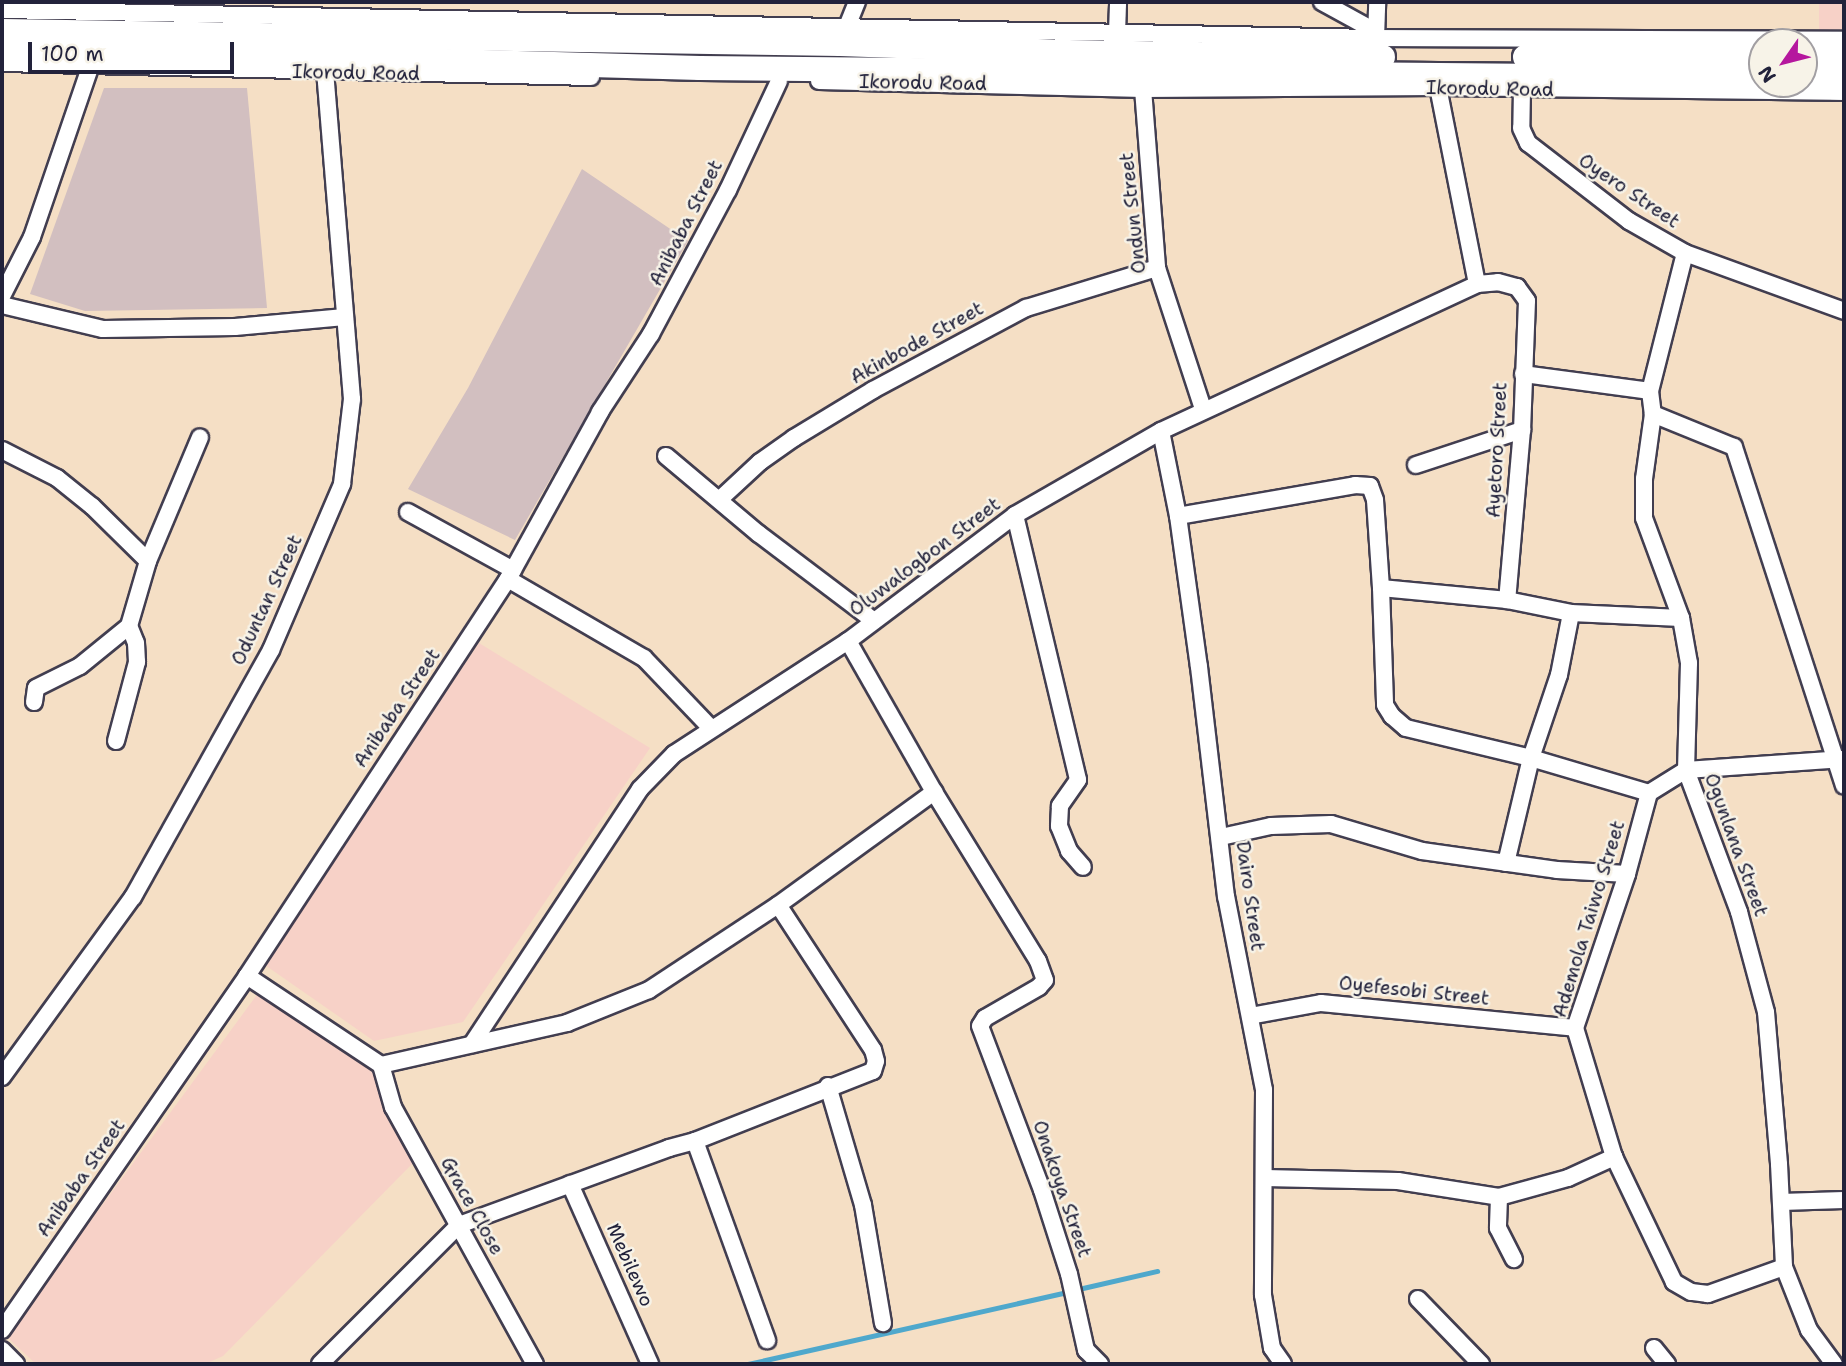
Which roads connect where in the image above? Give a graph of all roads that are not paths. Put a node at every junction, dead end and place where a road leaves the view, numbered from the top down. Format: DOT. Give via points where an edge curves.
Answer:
graph roads {
  1 [pos="409,2"];
  2 [pos="857,2"];
  3 [pos="1118,2"];
  4 [pos="1322,2"];
  5 [pos="1377,2"];
  6 [pos="2,10"];
  7 [pos="410,19"];
  8 [pos="846,29"];
  9 [pos="2,31"];
  10 [pos="1117,33"];
  11 [pos="1375,34"];
  12 [pos="1844,40"];
  13 [pos="2,49"];
  14 [pos="1748,58"];
  15 [pos="1818,58"];
  16 [pos="1844,58"];
  17 [pos="176,62"];
  18 [pos="2,64"];
  19 [pos="91,65"];
  20 [pos="313,68"];
  21 [pos="1748,78"];
  22 [pos="1818,78"];
  23 [pos="1844,79"];
  24 [pos="779,80"];
  25 [pos="1438,87"];
  26 [pos="1143,89"];
  27 [pos="1522,89"];
  28 [pos="1844,92"];
  29 [pos="1685,253"];
  30 [pos="1157,268"];
  31 [pos="1477,284"];
  32 [pos="2,296"];
  33 [pos="1527,301"];
  34 [pos="2,305"];
  35 [pos="1844,311"];
  36 [pos="345,317"];
  37 [pos="1523,374"];
  38 [pos="1650,391"];
  39 [pos="1203,409"];
  40 [pos="1653,414"];
  41 [pos="1522,430"];
  42 [pos="1160,431"];
  43 [pos="200,437"];
  44 [pos="2,450"];
  45 [pos="666,456"];
  46 [pos="1416,465"];
  47 [pos="719,500"];
  48 [pos="408,512"];
  49 [pos="1015,515"];
  50 [pos="1178,516"];
  51 [pos="148,561"];
  52 [pos="510,574"];
  53 [pos="1381,588"];
  54 [pos="1507,600"];
  55 [pos="1571,613"];
  56 [pos="1681,618"];
  57 [pos="874,621"];
  58 [pos="128,626"];
  59 [pos="848,641"];
  60 [pos="34,702"];
  61 [pos="711,728"];
  62 [pos="116,741"];
  63 [pos="1531,758"];
  64 [pos="1840,759"];
  65 [pos="1686,770"];
  66 [pos="1844,786"];
  67 [pos="934,792"];
  68 [pos="1649,793"];
  69 [pos="1221,837"];
  70 [pos="1506,863"];
  71 [pos="1083,867"];
  72 [pos="1627,874"];
  73 [pos="778,905"];
  74 [pos="247,976"];
  75 [pos="1250,1016"];
  76 [pos="1575,1028"];
  77 [pos="472,1044"];
  78 [pos="381,1065"];
  79 [pos="2,1077"];
  80 [pos="828,1086"];
  81 [pos="695,1141"];
  82 [pos="1614,1157"];
  83 [pos="1265,1178"];
  84 [pos="570,1184"];
  85 [pos="1499,1197"];
  86 [pos="1844,1200"];
  87 [pos="1781,1202"];
  88 [pos="459,1225"];
  89 [pos="1514,1259"];
  90 [pos="1784,1267"];
  91 [pos="1418,1299"];
  92 [pos="883,1323"];
  93 [pos="2,1330"];
  94 [pos="767,1340"];
  95 [pos="1654,1348"];
  96 [pos="2,1350"];
  97 [pos="1083,1357"];
  98 [pos="529,1362"];
  99 [pos="16,1364"];
  100 [pos="320,1364"];
  101 [pos="650,1364"];
  102 [pos="1100,1364"];
  103 [pos="1283,1364"];
  104 [pos="1482,1364"];
  105 [pos="1667,1364"];
  106 [pos="1833,1364"];
  1 -- 7 [label="street"];
  2 -- 8 [label="street"];
  3 -- 10 [label="street"];
  4 -- 11 [label="street"];
  5 -- 11 [label="street"];
  6 -- 7 [label="street"];
  7 -- 8 [label="street"];
  8 -- 10 [label="street"];
  9 -- 14 [label="highway, Ikorodu Road" via="840,44 1081,53"];
  10 -- 11 [label="street"];
  11 -- 12 [label="street"];
  13 -- 17 [label="highway, Ikorodu Road"];
  15 -- 16 [label="highway"];
  17 -- 19 [label="street, Ikorodu Road"];
  17 -- 20 [label="highway, Ikorodu Road"];
  18 -- 19 [label="street, Ikorodu Road"];
  19 -- 32 [label="street" via="32,237"];
  20 -- 21 [label="highway, Ikorodu Road"];
  20 -- 24 [label="street, Ikorodu Road"];
  20 -- 36 [label="street, Oduntan Street"];
  22 -- 23 [label="highway"];
  24 -- 26 [label="street, Ikorodu Road"];
  24 -- 52 [label="street, Anibaba Street" via="728,190 651,334 600,412"];
  25 -- 26 [label="street, Ikorodu Road"];
  25 -- 27 [label="street, Ikorodu Road"];
  25 -- 31 [label="street"];
  26 -- 30 [label="street, Ondun Street"];
  27 -- 28 [label="street, Ikorodu Road"];
  27 -- 29 [label="street, Oyero Street" via="1521,128 1528,143 1629,221"];
  29 -- 35 [label="street, Oyero Street"];
  29 -- 38 [label="street, Ogunlana Street"];
  30 -- 39 [label="street, Ondun Street"];
  30 -- 47 [label="street, Akinbode Street" via="1026,308 794,438"];
  31 -- 33 [label="street, Oluwalogbon Street" via="1498,282 1517,287"];
  31 -- 39 [label="street, Oluwalogbon Street"];
  33 -- 37 [label="street, Ayetoro Street"];
  34 -- 36 [label="street" via="103,328 235,327"];
  36 -- 79 [label="street, Oduntan Street" via="352,399 342,484 271,650 133,897"];
  37 -- 38 [label="street"];
  37 -- 41 [label="street, Ayetoro Street"];
  38 -- 40 [label="street, Ogunlana Street"];
  39 -- 42 [label="street, Oluwalogbon Street"];
  40 -- 56 [label="street, Ogunlana Street" via="1644,518"];
  40 -- 64 [label="street" via="1734,447"];
  41 -- 46 [label="street"];
  41 -- 54 [label="street, Ayetoro Street"];
  42 -- 49 [label="street, Oluwalogbon Street"];
  42 -- 50 [label="street, Dairo Street"];
  43 -- 51 [label="street"];
  44 -- 51 [label="street" via="57,478"];
  45 -- 47 [label="street"];
  47 -- 57 [label="street"];
  48 -- 52 [label="street"];
  49 -- 57 [label="street, Oluwalogbon Street"];
  49 -- 71 [label="street" via="1079,780 1060,806 1059,826 1069,851"];
  50 -- 53 [label="street" via="1370,486"];
  50 -- 69 [label="street, Dairo Street"];
  51 -- 58 [label="street"];
  52 -- 61 [label="street" via="644,658"];
  52 -- 74 [label="street, Anibaba Street"];
  53 -- 54 [label="street"];
  53 -- 63 [label="street" via="1385,705 1392,716 1406,728"];
  54 -- 55 [label="street"];
  55 -- 56 [label="street"];
  55 -- 63 [label="street" via="1559,676"];
  56 -- 65 [label="street, Ogunlana Street" via="1689,663"];
  57 -- 59 [label="street, Oluwalogbon Street"];
  58 -- 60 [label="street" via="80,667 36,688"];
  58 -- 62 [label="street" via="136,643 137,662"];
  59 -- 61 [label="street, Oluwalogbon Street"];
  59 -- 67 [label="street"];
  61 -- 77 [label="street, Oluwalogbon Street" via="674,754 640,789"];
  63 -- 68 [label="street"];
  63 -- 70 [label="street"];
  64 -- 65 [label="street"];
  64 -- 66 [label="street"];
  65 -- 68 [label="street"];
  65 -- 87 [label="street, Ogunlana Street" via="1739,912 1766,1012"];
  67 -- 73 [label="street"];
  67 -- 97 [label="street, Onakoya Street" via="1038,961 1045,980 985,1018 980,1026 1069,1274"];
  68 -- 72 [label="street, Ademola Taiwo Street"];
  69 -- 70 [label="street" via="1271,826 1331,824 1422,851"];
  69 -- 75 [label="street, Dairo Street" via="1226,896"];
  70 -- 72 [label="street"];
  72 -- 76 [label="street, Ademola Taiwo Street"];
  73 -- 77 [label="street" via="649,990 567,1024"];
  73 -- 80 [label="street" via="873,1050 873,1071"];
  74 -- 78 [label="street"];
  74 -- 93 [label="street, Anibaba Street"];
  75 -- 76 [label="street, Oyefesobi Street" via="1321,1003"];
  75 -- 83 [label="street, Dairo Street" via="1264,1090"];
  76 -- 82 [label="street, Ademola Taiwo Street"];
  77 -- 78 [label="street"];
  78 -- 88 [label="street, Grace Close" via="393,1107"];
  80 -- 81 [label="street"];
  80 -- 92 [label="street" via="863,1205"];
  81 -- 84 [label="street"];
  81 -- 94 [label="street"];
  82 -- 85 [label="street" via="1568,1178"];
  82 -- 90 [label="street, Ademola Taiwo Street" via="1674,1282 1691,1292 1708,1294"];
  83 -- 85 [label="street" via="1398,1181"];
  83 -- 103 [label="street, Dairo Street" via="1266,1327"];
  84 -- 88 [label="street"];
  84 -- 101 [label="street, Mebilewo"];
  85 -- 89 [label="street" via="1498,1228"];
  86 -- 87 [label="street"];
  87 -- 90 [label="street, Ogunlana Street"];
  88 -- 98 [label="street, Grace Close"];
  88 -- 100 [label="street"];
  90 -- 106 [label="street, Ogunlana Street" via="1805,1321"];
  91 -- 104 [label="street"];
  95 -- 105 [label="street"];
  96 -- 99 [label="street"];
  97 -- 102 [label="street, Onakoya Street"];
}
